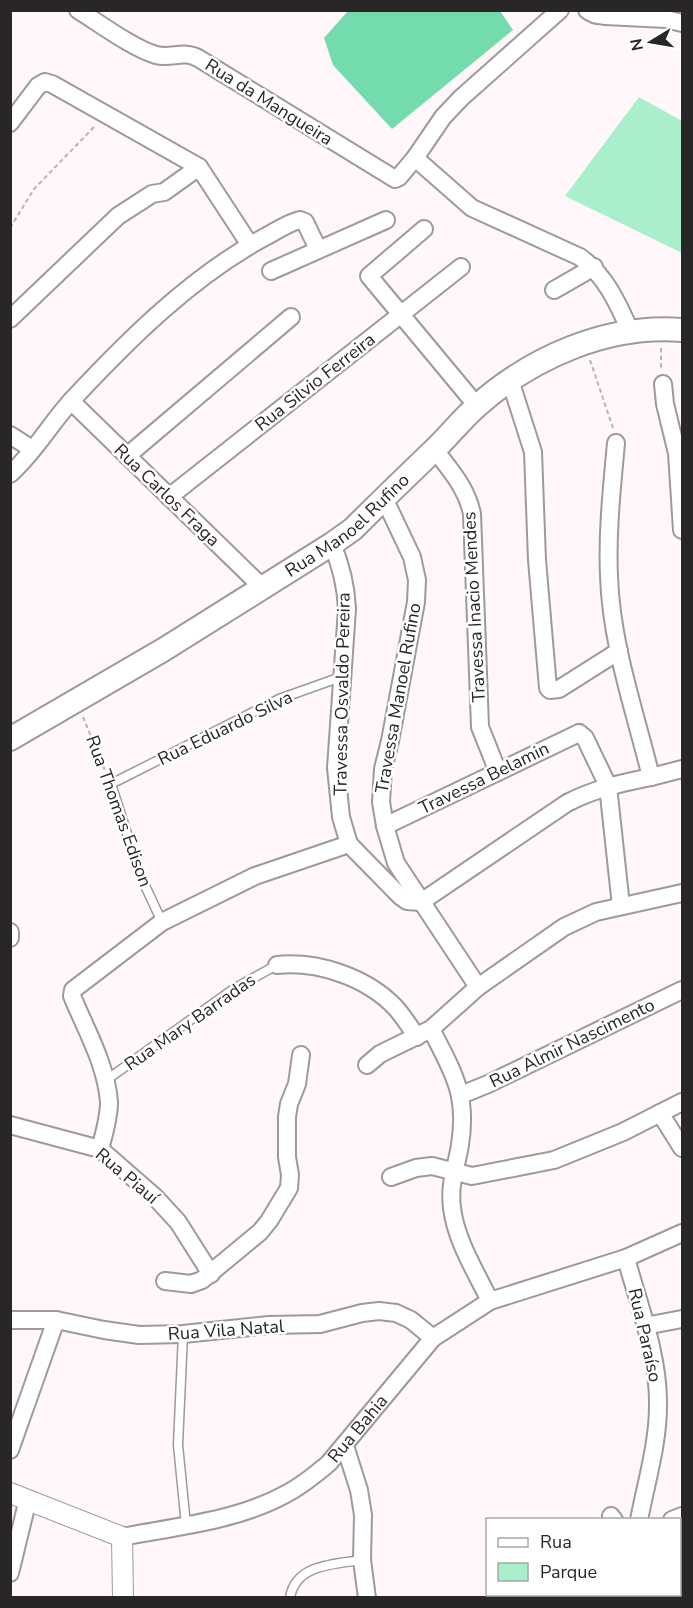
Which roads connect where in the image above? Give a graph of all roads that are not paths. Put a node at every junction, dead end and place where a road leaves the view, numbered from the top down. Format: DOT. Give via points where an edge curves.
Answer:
graph roads {
  1 [pos="78,10"];
  2 [pos="560,10"];
  3 [pos="587,10"];
  4 [pos="612,13"];
  5 [pos="682,23"];
  6 [pos="10,123"];
  7 [pos="416,158"];
  8 [pos="199,167"];
  9 [pos="386,220"];
  10 [pos="423,229"];
  11 [pos="250,245"];
  12 [pos="318,249"];
  13 [pos="461,267"];
  14 [pos="594,267"];
  15 [pos="271,271"];
  16 [pos="554,290"];
  17 [pos="400,315"];
  18 [pos="291,317"];
  19 [pos="10,320"];
  20 [pos="682,330"];
  21 [pos="630,331"];
  22 [pos="510,380"];
  23 [pos="663,384"];
  24 [pos="71,402"];
  25 [pos="477,406"];
  26 [pos="10,435"];
  27 [pos="616,443"];
  28 [pos="32,449"];
  29 [pos="435,450"];
  30 [pos="127,456"];
  31 [pos="10,474"];
  32 [pos="169,497"];
  33 [pos="384,498"];
  34 [pos="682,530"];
  35 [pos="332,544"];
  36 [pos="263,588"];
  37 [pos="619,651"];
  38 [pos="341,677"];
  39 [pos="10,740"];
  40 [pos="682,769"];
  41 [pos="498,772"];
  42 [pos="651,777"];
  43 [pos="111,784"];
  44 [pos="608,786"];
  45 [pos="385,826"];
  46 [pos="349,844"];
  47 [pos="682,892"];
  48 [pos="420,902"];
  49 [pos="621,906"];
  50 [pos="162,922"];
  51 [pos="276,965"];
  52 [pos="478,987"];
  53 [pos="682,990"];
  54 [pos="424,1033"];
  55 [pos="301,1055"];
  56 [pos="367,1065"];
  57 [pos="105,1081"];
  58 [pos="461,1095"];
  59 [pos="682,1102"];
  60 [pos="660,1113"];
  61 [pos="10,1125"];
  62 [pos="682,1148"];
  63 [pos="100,1149"];
  64 [pos="453,1170"];
  65 [pos="391,1177"];
  66 [pos="682,1233"];
  67 [pos="626,1258"];
  68 [pos="211,1274"];
  69 [pos="165,1281"];
  70 [pos="490,1301"];
  71 [pos="682,1319"];
  72 [pos="10,1320"];
  73 [pos="56,1320"];
  74 [pos="645,1326"];
  75 [pos="183,1334"];
  76 [pos="433,1338"];
  77 [pos="345,1446"];
  78 [pos="10,1450"];
  79 [pos="20,1496"];
  80 [pos="639,1518"];
  81 [pos="186,1525"];
  82 [pos="122,1537"];
  83 [pos="362,1560"];
  84 [pos="10,1573"];
  85 [pos="123,1598"];
  86 [pos="290,1598"];
  87 [pos="367,1598"];
  1 -- 7 [label="street, Rua da Mangueira" via="145,51 162,57 182,53 198,57 392,178 399,177"];
  2 -- 7 [label="street" via="461,98"];
  3 -- 4 [label="street" via="597,16"];
  4 -- 5 [label="street"];
  6 -- 8 [label="street" via="45,82"];
  7 -- 14 [label="street" via="472,208"];
  8 -- 11 [label="street"];
  8 -- 19 [label="street" via="164,192 152,194 118,216"];
  9 -- 12 [label="street"];
  10 -- 17 [label="street" via="369,276"];
  11 -- 12 [label="street" via="302,220"];
  11 -- 24 [label="street" via="180,296"];
  12 -- 15 [label="street"];
  13 -- 17 [label="street, Rua Silvio Ferreira"];
  14 -- 16 [label="street"];
  14 -- 21 [label="street"];
  17 -- 25 [label="street"];
  17 -- 32 [label="street, Rua Silvio Ferreira"];
  18 -- 30 [label="street"];
  20 -- 21 [label="main road, Rua Manoel Rufino"];
  21 -- 22 [label="main road, Rua Manoel Rufino" via="584,343"];
  22 -- 25 [label="main road, Rua Manoel Rufino"];
  22 -- 37 [label="street" via="533,452 548,688 559,689"];
  23 -- 34 [label="street" via="677,453"];
  24 -- 28 [label="street"];
  24 -- 30 [label="street, Rua Carlos Fraga"];
  25 -- 29 [label="main road, Rua Manoel Rufino"];
  26 -- 28 [label="street"];
  27 -- 37 [label="street" via="609,576"];
  28 -- 31 [label="street"];
  29 -- 33 [label="main road, Rua Manoel Rufino"];
  29 -- 41 [label="street, Travessa Inacio Mendes" via="457,478 472,514 480,727"];
  30 -- 32 [label="street, Rua Carlos Fraga"];
  32 -- 36 [label="street, Rua Carlos Fraga"];
  33 -- 35 [label="main road, Rua Manoel Rufino"];
  33 -- 45 [label="street, Travessa Manoel Rufino" via="412,557 417,580 383,769 381,802"];
  35 -- 36 [label="main road, Rua Manoel Rufino"];
  35 -- 38 [label="street, Travessa Osvaldo Pereira" via="346,590"];
  36 -- 39 [label="main road, Rua Manoel Rufino"];
  37 -- 42 [label="street"];
  38 -- 43 [label="lane, Rua Eduardo Silva" via="279,699"];
  38 -- 46 [label="street, Travessa Osvaldo Pereira" via="336,768 341,817"];
  40 -- 42 [label="street"];
  41 -- 44 [label="street, Travessa Belamin" via="575,733 582,734"];
  41 -- 45 [label="street, Travessa Belamin"];
  42 -- 44 [label="street"];
  43 -- 50 [label="lane, Rua Thomas Edison" via="141,877"];
  44 -- 48 [label="street" via="567,803"];
  44 -- 49 [label="street"];
  45 -- 48 [label="street, Travessa Manoel Rufino" via="396,863"];
  46 -- 48 [label="street" via="400,896"];
  46 -- 50 [label="street" via="255,876"];
  47 -- 49 [label="street"];
  48 -- 52 [label="street, Travessa Manoel Rufino"];
  49 -- 52 [label="street" via="596,912 564,927"];
  50 -- 57 [label="street" via="73,990"];
  51 -- 54 [label="street" via="294,963 352,977"];
  51 -- 57 [label="lane, Rua Mary Barradas" via="235,988"];
  52 -- 54 [label="street"];
  53 -- 58 [label="street, Rua Almir Nascimento"];
  54 -- 56 [label="street"];
  54 -- 58 [label="street" via="447,1059"];
  55 -- 68 [label="street" via="287,1117 289,1188 265,1226"];
  57 -- 63 [label="street" via="108,1120"];
  58 -- 64 [label="street" via="460,1148"];
  59 -- 60 [label="street"];
  60 -- 62 [label="street"];
  60 -- 64 [label="street" via="554,1160 472,1176"];
  61 -- 63 [label="street, Rua Piauí"];
  63 -- 68 [label="street, Rua Piauí" via="178,1222"];
  64 -- 65 [label="street" via="432,1166"];
  64 -- 70 [label="street" via="455,1224"];
  66 -- 67 [label="street, Rua Bahia"];
  67 -- 70 [label="street, Rua Bahia"];
  67 -- 74 [label="street, Rua Paraíso"];
  68 -- 69 [label="street" via="191,1284"];
  70 -- 76 [label="street, Rua Bahia"];
  71 -- 74 [label="street"];
  72 -- 73 [label="street, Rua Vila Natal"];
  73 -- 75 [label="street, Rua Vila Natal" via="139,1335"];
  73 -- 78 [label="street"];
  74 -- 80 [label="street, Rua Paraíso" via="657,1375 658,1408"];
  75 -- 76 [label="street, Rua Vila Natal" via="320,1324 379,1311 411,1320"];
  75 -- 81 [label="lane" via="178,1445"];
  76 -- 77 [label="street, Rua Bahia"];
  77 -- 81 [label="street, Rua Bahia" via="309,1480 283,1496 257,1507"];
  77 -- 83 [label="street" via="363,1515"];
  79 -- 82 [label="street"];
  79 -- 84 [label="street"];
  81 -- 82 [label="street, Rua Bahia"];
  82 -- 85 [label="street"];
  83 -- 86 [label="lane" via="301,1575"];
  83 -- 87 [label="street"];
}
